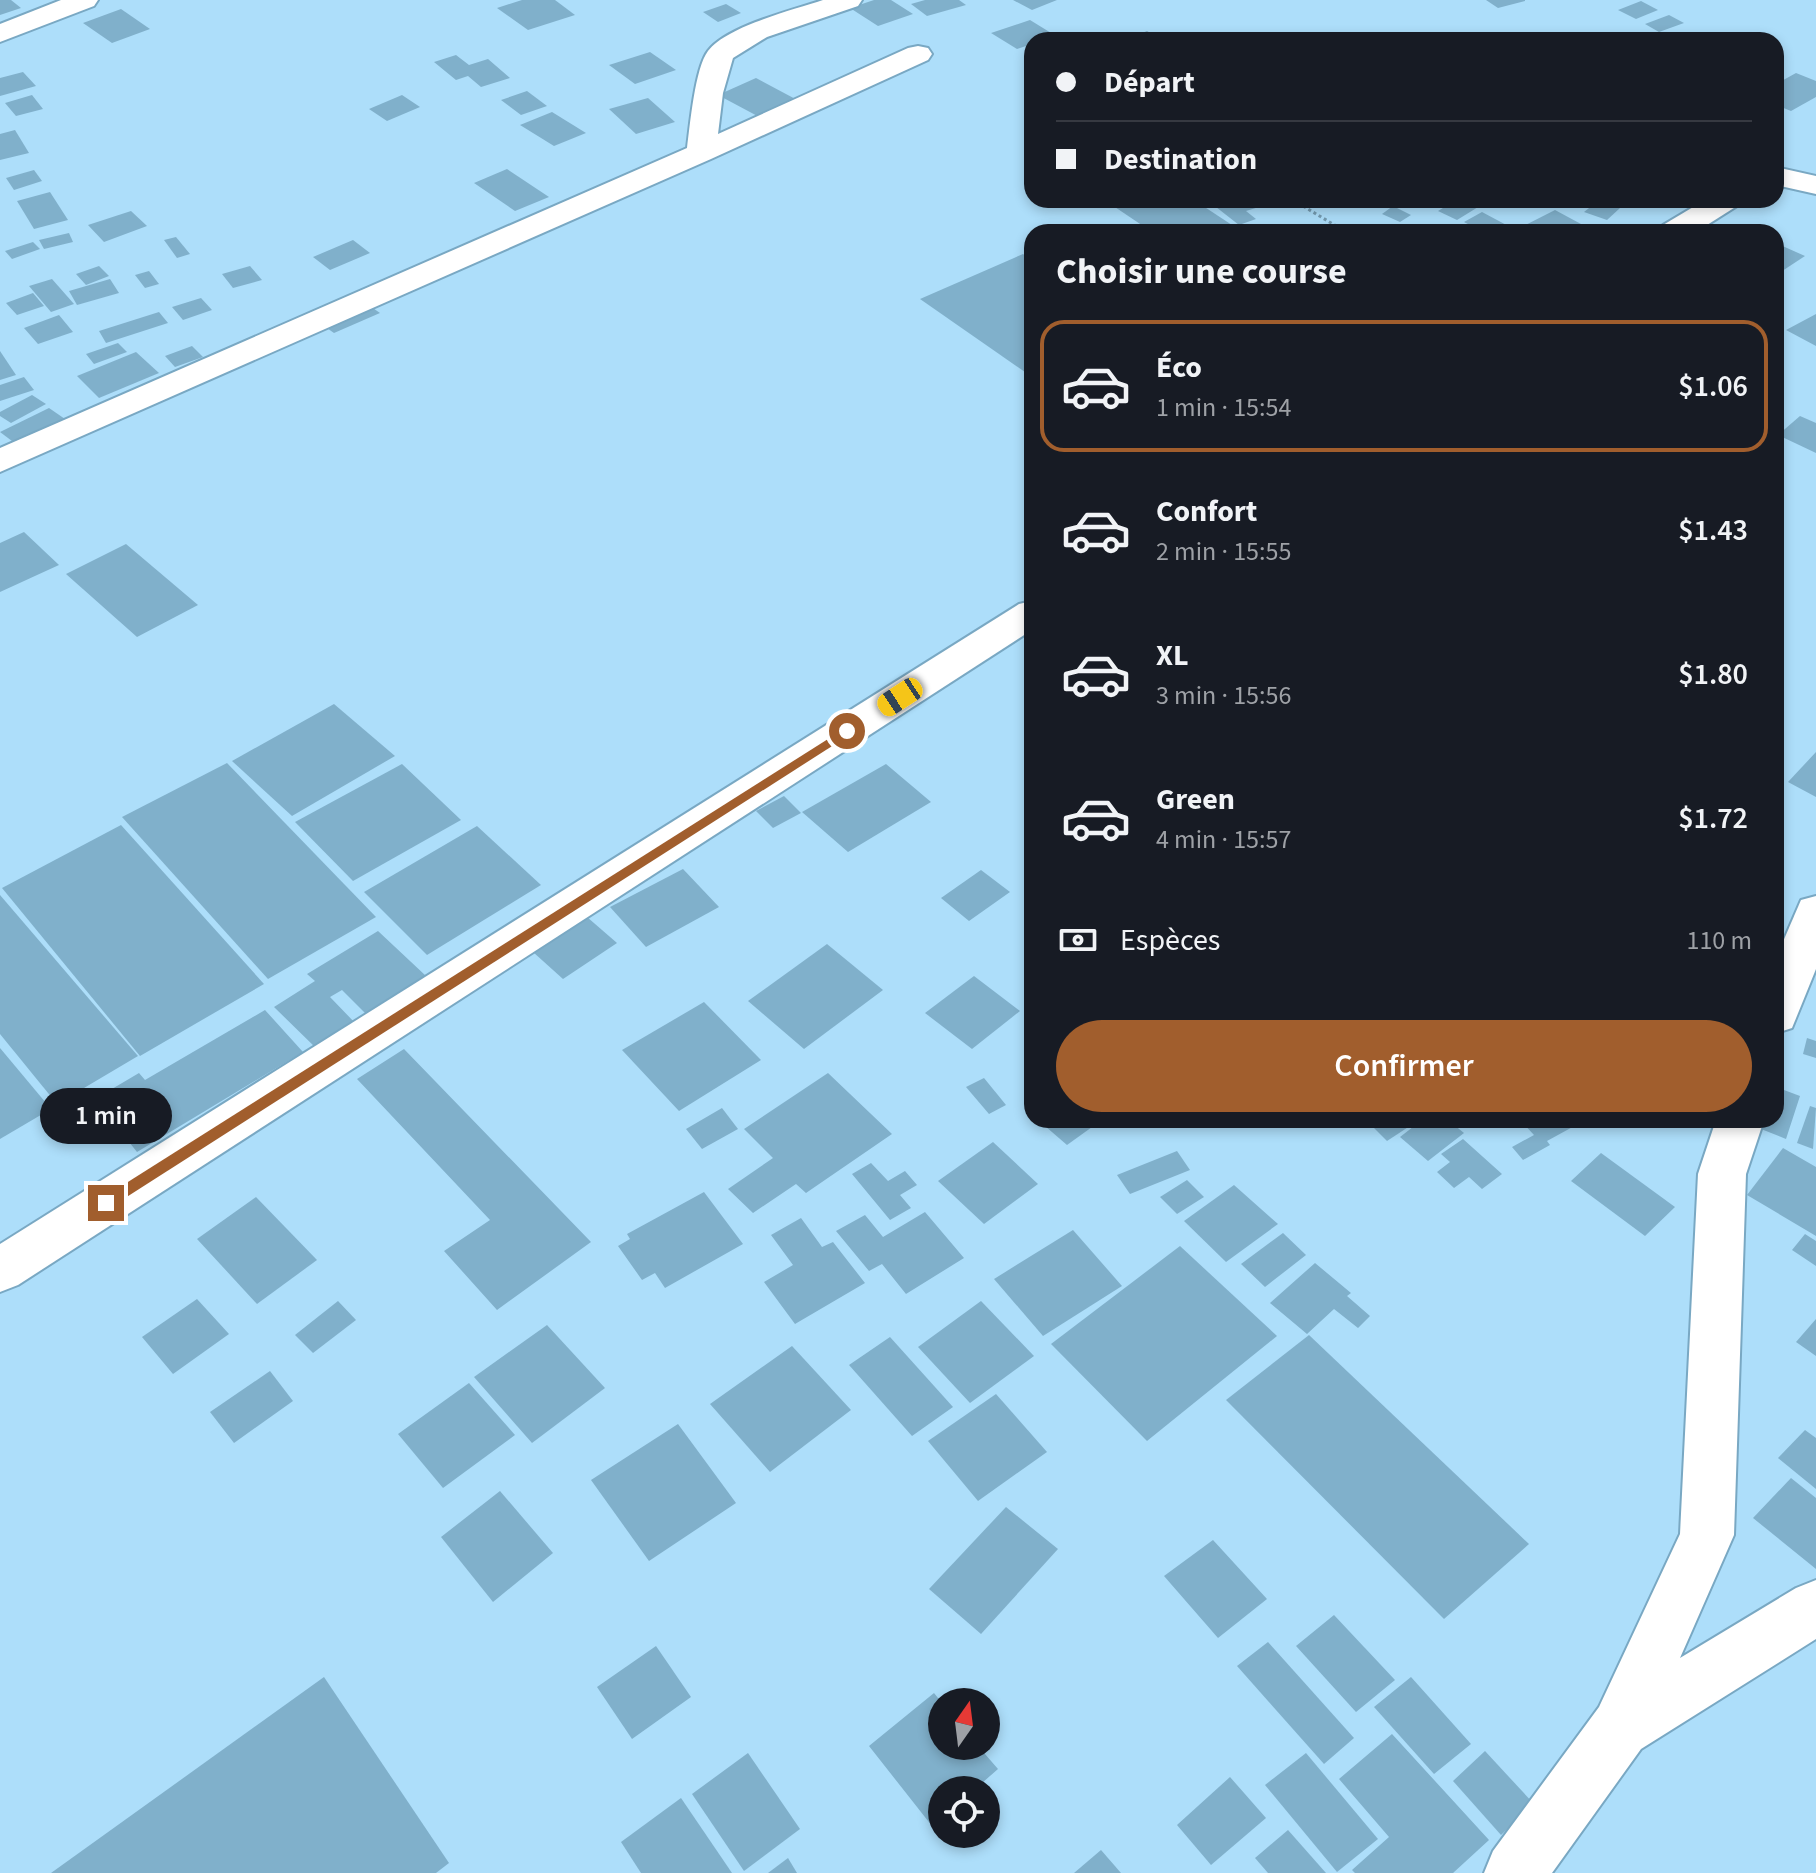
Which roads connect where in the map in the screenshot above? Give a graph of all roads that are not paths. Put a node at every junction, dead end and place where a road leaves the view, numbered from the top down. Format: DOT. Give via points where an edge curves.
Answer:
graph roads {
  1 [pos="85,0"];
  2 [pos="849,0"];
  3 [pos="0,34"];
  4 [pos="918,54"];
  5 [pos="701,153"];
  6 [pos="1784,178"];
  7 [pos="1816,185"];
  8 [pos="1713,208"];
  9 [pos="1687,224"];
  10 [pos="0,461"];
  11 [pos="1024,618"];
  12 [pos="1816,912"];
  13 [pos="1784,994"];
  14 [pos="1737,1128"];
  15 [pos="0,1270"];
  16 [pos="1816,1607"];
  17 [pos="1620,1728"];
  18 [pos="1515,1873"];
  1 -- 3 [label="street"];
  2 -- 5 [label="street" via="757,31 720,54"];
  4 -- 5 [label="street"];
  5 -- 10 [label="street"];
  6 -- 7 [label="street"];
  8 -- 9 [label="street"];
  11 -- 15 [label="street"];
  12 -- 13 [label="street"];
  14 -- 17 [label="street" via="1722,1174 1707,1535"];
  16 -- 17 [label="street"];
  17 -- 18 [label="street"];
}
